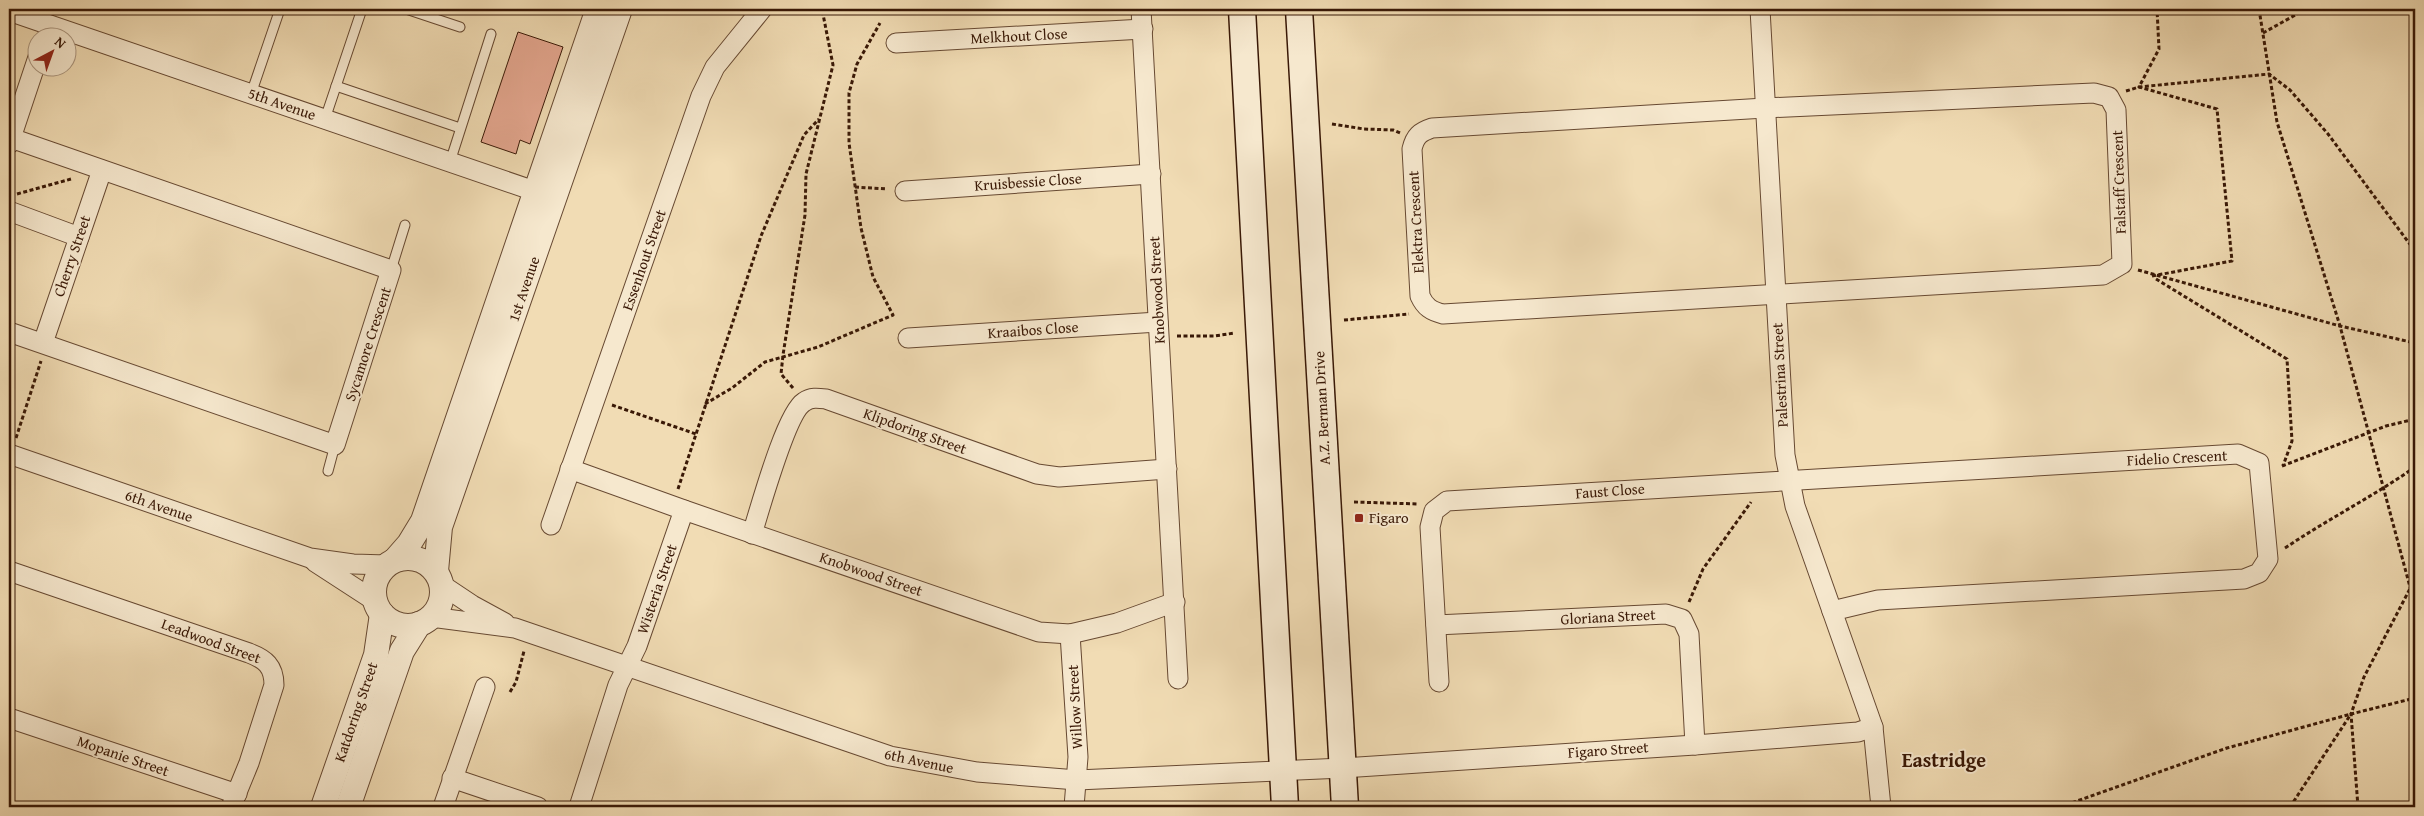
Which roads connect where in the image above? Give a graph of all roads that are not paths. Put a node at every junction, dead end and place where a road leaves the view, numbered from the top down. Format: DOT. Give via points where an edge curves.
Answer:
graph roads {
  1 [pos="280,9"];
  2 [pos="362,9"];
  3 [pos="406,9"];
  4 [pos="598,9"];
  5 [pos="620,9"];
  6 [pos="762,9"];
  7 [pos="1141,9"];
  8 [pos="1242,9"];
  9 [pos="1299,9"];
  10 [pos="1760,9"];
  11 [pos="9,11"];
  12 [pos="460,27"];
  13 [pos="40,28"];
  14 [pos="1143,29"];
  15 [pos="491,34"];
  16 [pos="78,41"];
  17 [pos="896,43"];
  18 [pos="31,78"];
  19 [pos="336,86"];
  20 [pos="251,94"];
  21 [pos="1765,108"];
  22 [pos="325,119"];
  23 [pos="460,128"];
  24 [pos="10,141"];
  25 [pos="450,163"];
  26 [pos="102,170"];
  27 [pos="1151,174"];
  28 [pos="905,190"];
  29 [pos="546,194"];
  30 [pos="9,211"];
  31 [pos="405,225"];
  32 [pos="79,236"];
  33 [pos="392,270"];
  34 [pos="1776,295"];
  35 [pos="1158,329"];
  36 [pos="9,332"];
  37 [pos="908,338"];
  38 [pos="43,349"];
  39 [pos="335,445"];
  40 [pos="12,449"];
  41 [pos="570,469"];
  42 [pos="1167,469"];
  43 [pos="328,471"];
  44 [pos="1790,481"];
  45 [pos="678,508"];
  46 [pos="551,525"];
  47 [pos="752,534"];
  48 [pos="310,558"];
  49 [pos="391,562"];
  50 [pos="9,571"];
  51 [pos="439,578"];
  52 [pos="1175,602"];
  53 [pos="379,608"];
  54 [pos="1832,611"];
  55 [pos="425,621"];
  56 [pos="1436,625"];
  57 [pos="515,628"];
  58 [pos="1070,634"];
  59 [pos="628,666"];
  60 [pos="1178,679"];
  61 [pos="1439,682"];
  62 [pos="485,687"];
  63 [pos="9,718"];
  64 [pos="1873,727"];
  65 [pos="1695,745"];
  66 [pos="1343,768"];
  67 [pos="1284,770"];
  68 [pos="452,778"];
  69 [pos="1077,780"];
  70 [pos="234,801"];
  71 [pos="323,807"];
  72 [pos="348,807"];
  73 [pos="443,807"];
  74 [pos="538,807"];
  75 [pos="579,807"];
  76 [pos="1074,807"];
  77 [pos="1285,807"];
  78 [pos="1345,807"];
  79 [pos="1881,807"];
  1 -- 20 [label="lane"];
  2 -- 19 [label="lane"];
  3 -- 12 [label="lane"];
  4 -- 29 [label="street, 1st Avenue"];
  5 -- 29 [label="street, 1st Avenue"];
  6 -- 41 [label="street, Essenhout Street" via="715,67 700,96"];
  7 -- 14 [label="street, Knobwood Street"];
  8 -- 67 [label="main road"];
  9 -- 66 [label="main road, A.Z. Berman Drive"];
  10 -- 21 [label="street, Palestrina Street"];
  11 -- 13 [label="street, 5th Avenue"];
  14 -- 17 [label="street, Melkhout Close"];
  14 -- 27 [label="street, Knobwood Street"];
  15 -- 23 [label="lane"];
  16 -- 20 [label="street, 5th Avenue"];
  18 -- 24 [label="street"];
  19 -- 22 [label="lane"];
  19 -- 23 [label="lane"];
  20 -- 22 [label="street, 5th Avenue"];
  21 -- 34 [label="street, Palestrina Street"];
  21 -- 34 [label="street, Falstaff Crescent" via="2094,92 2108,97 2116,110 2122,264 2104,275"];
  21 -- 34 [label="street, Elektra Crescent" via="1422,131 1414,139 1412,149 1420,296 1424,305 1442,314"];
  22 -- 25 [label="street, 5th Avenue"];
  23 -- 25 [label="lane"];
  24 -- 26 [label="street, Sycamore Crescent"];
  25 -- 29 [label="street, 5th Avenue"];
  26 -- 32 [label="street, Cherry Street"];
  26 -- 33 [label="street, Sycamore Crescent"];
  27 -- 28 [label="street, Kruisbessie Close"];
  27 -- 35 [label="street, Knobwood Street"];
  29 -- 49 [label="street, 1st Avenue" via="423,521 409,544"];
  29 -- 51 [label="street, 1st Avenue" via="440,527"];
  30 -- 32 [label="street"];
  31 -- 33 [label="lane"];
  32 -- 38 [label="street, Cherry Street"];
  33 -- 39 [label="street, Sycamore Crescent"];
  34 -- 44 [label="street, Palestrina Street" via="1785,455"];
  35 -- 37 [label="street, Kraaibos Close"];
  35 -- 42 [label="street, Knobwood Street"];
  36 -- 38 [label="street"];
  38 -- 39 [label="street"];
  39 -- 43 [label="lane"];
  40 -- 48 [label="street, 6th Avenue"];
  41 -- 45 [label="street, Knobwood Street"];
  41 -- 46 [label="street, Essenhout Street"];
  42 -- 47 [label="street, Klipdoring Street" via="1059,477 1037,474 826,399 813,398 800,405 790,422"];
  42 -- 52 [label="street, Knobwood Street"];
  44 -- 54 [label="street, Palestrina Street" via="1795,506"];
  44 -- 54 [label="street, Fidelio Crescent" via="2238,454 2259,463 2268,560 2259,573 2244,579 1878,600"];
  44 -- 56 [label="street, Faust Close" via="1447,501 1434,511 1430,527"];
  45 -- 47 [label="street, Knobwood Street"];
  45 -- 59 [label="street, Wisteria Street" via="637,646"];
  47 -- 58 [label="street, Knobwood Street" via="1039,632"];
  48 -- 49 [label="street, 6th Avenue" via="353,564"];
  48 -- 53 [label="street, 6th Avenue"];
  49 -- 51 [label="street" via="405,557 420,559"];
  49 -- 53 [label="street" via="375,581"];
  50 -- 70 [label="street, Leadwood Street" via="265,660 274,676 274,685"];
  51 -- 55 [label="street" via="440,605"];
  51 -- 57 [label="street, 6th Avenue" via="472,605"];
  52 -- 58 [label="street, Knobwood Street" via="1117,623"];
  52 -- 60 [label="street, Knobwood Street"];
  53 -- 55 [label="street" via="399,625"];
  53 -- 71 [label="street, Katdoring Street" via="376,655"];
  54 -- 64 [label="street, Palestrina Street"];
  55 -- 57 [label="street, 6th Avenue"];
  55 -- 72 [label="street, Katdoring Street" via="402,651"];
  56 -- 61 [label="street"];
  56 -- 65 [label="street, Gloriana Street" via="1666,614 1682,619 1690,634"];
  57 -- 59 [label="street, 6th Avenue"];
  58 -- 69 [label="street, Willow Street"];
  59 -- 69 [label="street, 6th Avenue" via="890,756 977,772"];
  59 -- 75 [label="street, Wisteria Street" via="616,690"];
  62 -- 68 [label="street"];
  63 -- 70 [label="street, Mopanie Street"];
  64 -- 65 [label="street, Figaro Street" via="1858,732"];
  64 -- 79 [label="street, Palestrina Street"];
  65 -- 66 [label="street, Figaro Street"];
  66 -- 67 [label="street, 6th Avenue"];
  66 -- 78 [label="main road, A.Z. Berman Drive"];
  67 -- 69 [label="street, 6th Avenue"];
  67 -- 77 [label="main road"];
  68 -- 73 [label="street"];
  68 -- 74 [label="street"];
  69 -- 76 [label="street, Willow Street"];
}
